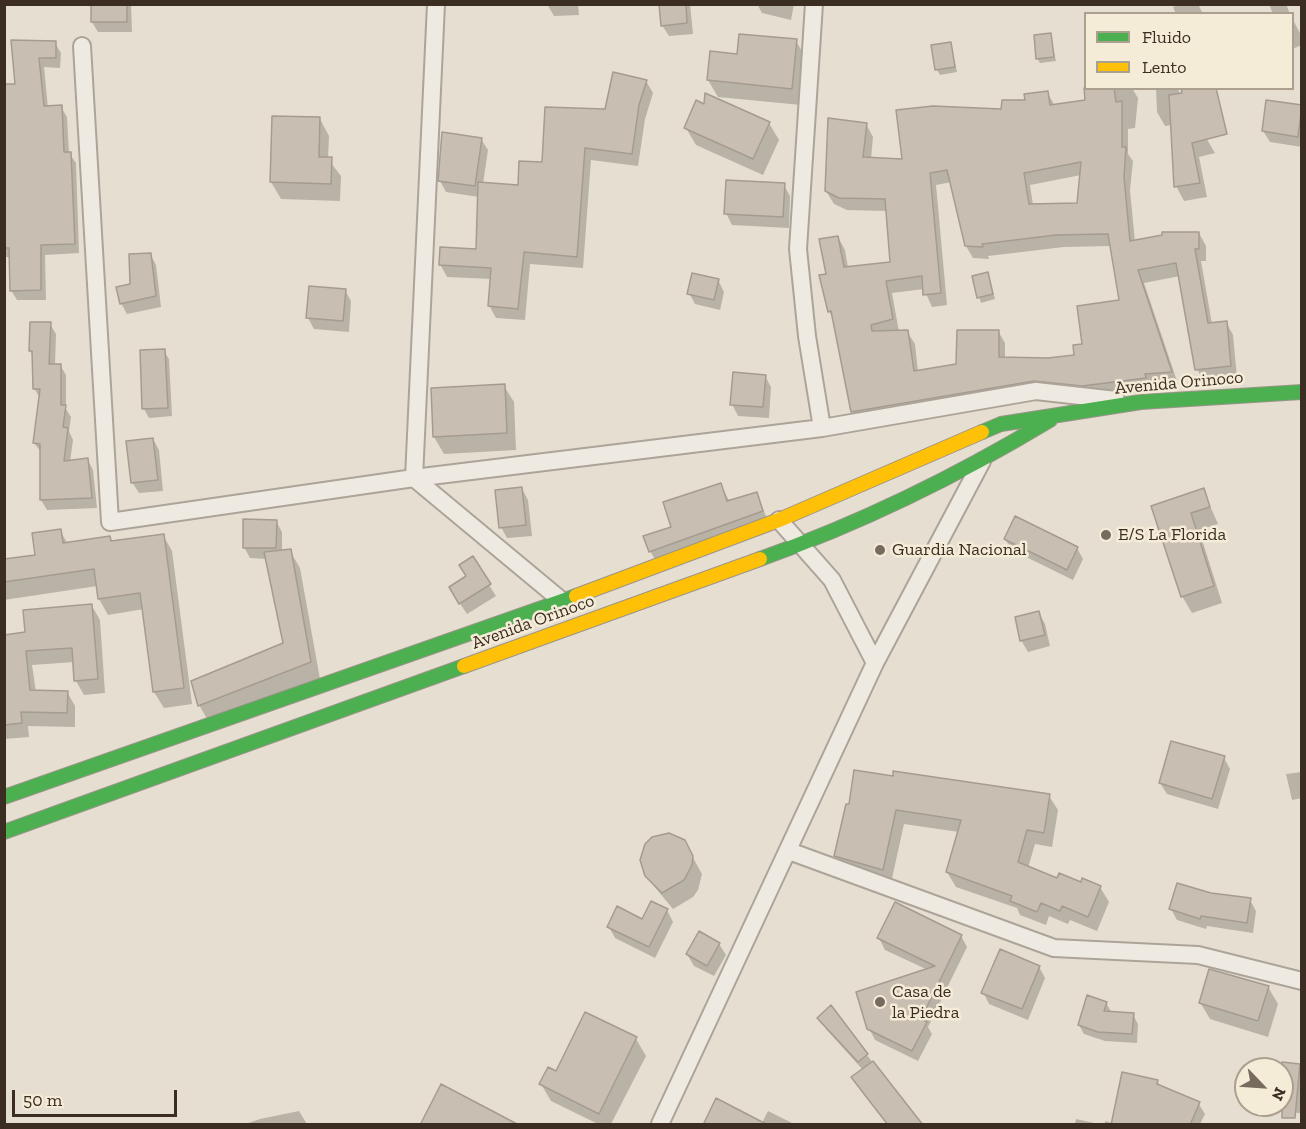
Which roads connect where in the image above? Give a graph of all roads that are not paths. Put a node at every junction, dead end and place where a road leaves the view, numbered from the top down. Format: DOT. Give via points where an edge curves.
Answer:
graph roads {
  1 [pos="436,4"];
  2 [pos="814,4"];
  3 [pos="82,46"];
  4 [pos="1302,392"];
  5 [pos="1141,402"];
  6 [pos="1061,414"];
  7 [pos="1001,424"];
  8 [pos="822,428"];
  9 [pos="981,462"];
  10 [pos="414,478"];
  11 [pos="779,520"];
  12 [pos="803,544"];
  13 [pos="562,601"];
  14 [pos="875,663"];
  15 [pos="4,797"];
  16 [pos="4,831"];
  17 [pos="789,851"];
  18 [pos="1302,981"];
  19 [pos="660,1125"];
  1 -- 10 [label="street"];
  2 -- 8 [label="street" via="798,249"];
  3 -- 10 [label="street" via="110,522"];
  4 -- 5 [label="street, Avenida Orinoco"];
  5 -- 6 [label="street, Avenida Orinoco"];
  5 -- 8 [label="street" via="1036,391"];
  6 -- 7 [label="street, Avenida Orinoco"];
  6 -- 9 [label="street, Avenida Orinoco"];
  7 -- 9 [label="street"];
  7 -- 11 [label="street, Avenida Orinoco"];
  8 -- 10 [label="street"];
  9 -- 12 [label="street, Avenida Orinoco"];
  9 -- 14 [label="street"];
  10 -- 13 [label="street"];
  11 -- 12 [label="street"];
  11 -- 13 [label="street, Avenida Orinoco"];
  12 -- 14 [label="street" via="832,580"];
  12 -- 16 [label="street, Avenida Orinoco"];
  13 -- 15 [label="street, Avenida Orinoco"];
  14 -- 17 [label="street"];
  17 -- 18 [label="street" via="1054,948 1198,955"];
  17 -- 19 [label="street"];
}
